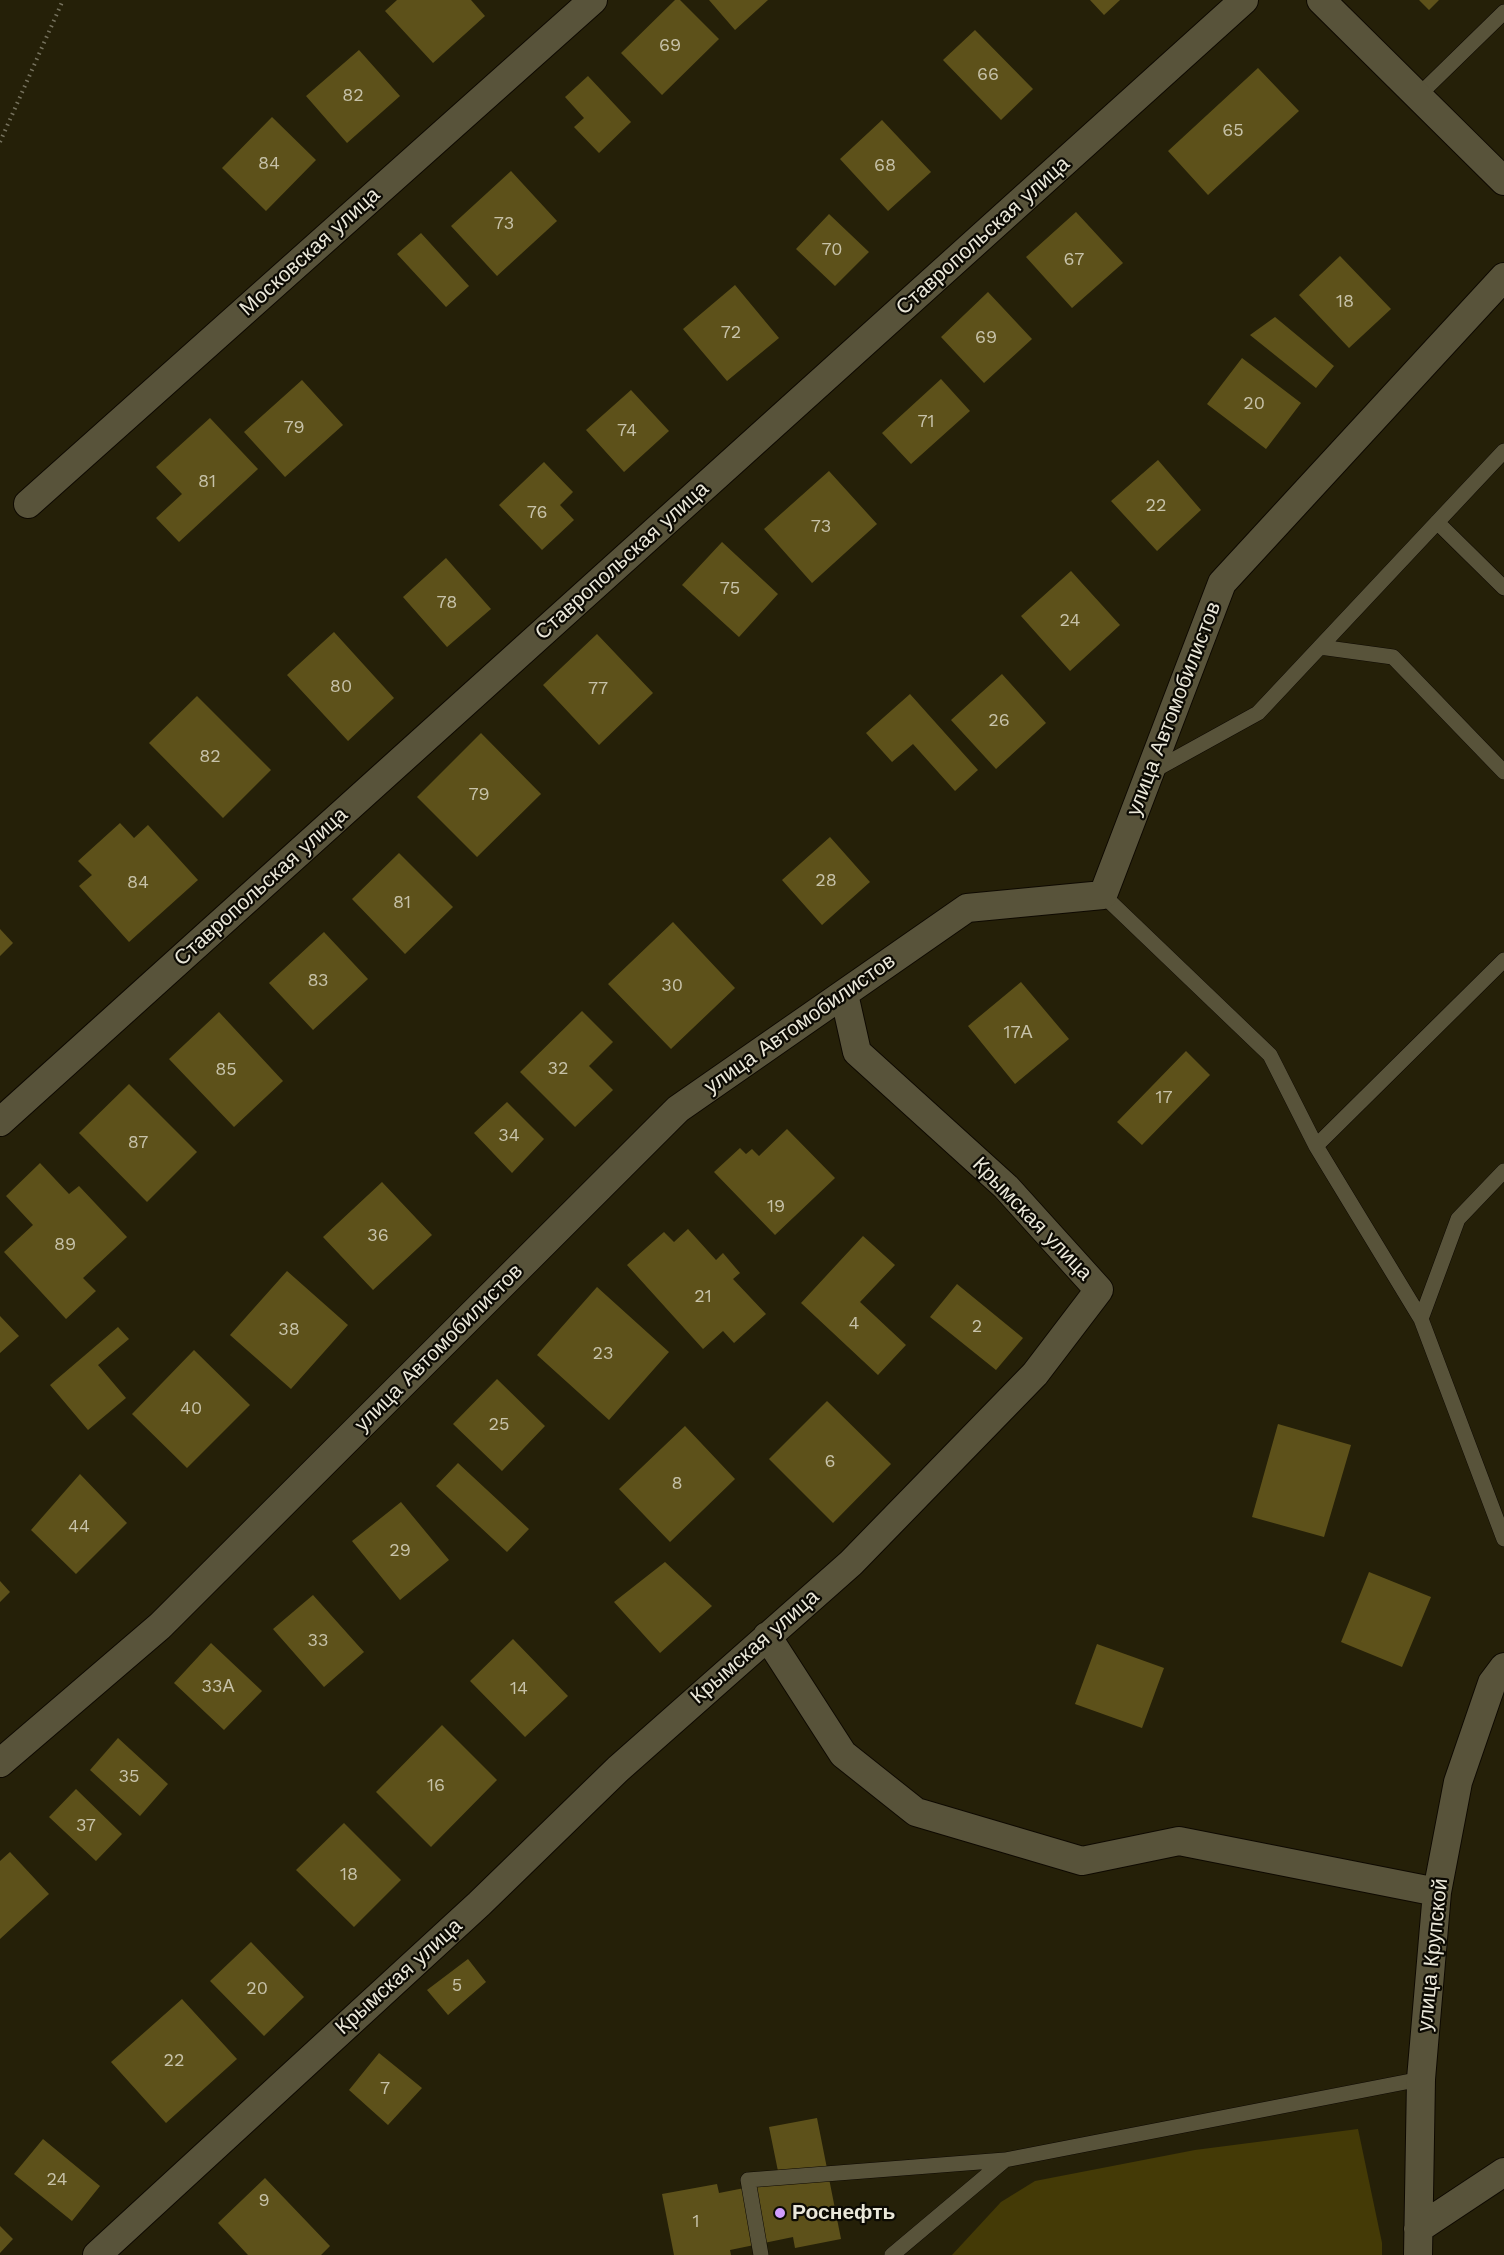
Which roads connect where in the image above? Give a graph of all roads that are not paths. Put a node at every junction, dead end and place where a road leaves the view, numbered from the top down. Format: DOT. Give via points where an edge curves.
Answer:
graph roads {
  1 [pos="593,0"];
  2 [pos="1244,0"];
  3 [pos="1321,0"];
  4 [pos="1504,12"];
  5 [pos="1418,96"];
  6 [pos="1504,181"];
  7 [pos="1504,277"];
  8 [pos="1504,451"];
  9 [pos="28,504"];
  10 [pos="1437,522"];
  11 [pos="1504,588"];
  12 [pos="1320,647"];
  13 [pos="1150,772"];
  14 [pos="1504,772"];
  15 [pos="1103,895"];
  16 [pos="1504,960"];
  17 [pos="844,994"];
  18 [pos="0,1122"];
  19 [pos="1316,1146"];
  20 [pos="1504,1171"];
  21 [pos="1421,1319"];
  22 [pos="1504,1539"];
  23 [pos="767,1636"];
  24 [pos="1504,1667"];
  25 [pos="0,1763"];
  26 [pos="1437,1892"];
  27 [pos="1421,2079"];
  28 [pos="1005,2160"];
  29 [pos="1504,2172"];
  30 [pos="1418,2242"];
  31 [pos="97,2255"];
  32 [pos="761,2255"];
  33 [pos="892,2255"];
  1 -- 9 [label="street, Московская улица"];
  2 -- 18 [label="street, Ставропольская улица"];
  3 -- 5 [label="street"];
  4 -- 5 [label="lane"];
  5 -- 6 [label="street"];
  7 -- 13 [label="street, улица Автомобилистов" via="1222,583"];
  8 -- 10 [label="lane"];
  10 -- 11 [label="lane"];
  10 -- 12 [label="lane"];
  12 -- 13 [label="lane" via="1258,713"];
  12 -- 14 [label="lane" via="1393,657"];
  13 -- 15 [label="street, улица Автомобилистов"];
  15 -- 17 [label="street, улица Автомобилистов" via="967,908"];
  15 -- 19 [label="lane" via="1270,1055"];
  16 -- 19 [label="lane"];
  17 -- 23 [label="street, Крымская улица" via="857,1052 1006,1187 1099,1290 1035,1374 851,1563"];
  17 -- 25 [label="street, улица Автомобилистов" via="678,1109 160,1626"];
  19 -- 21 [label="lane"];
  20 -- 21 [label="lane" via="1458,1219"];
  21 -- 22 [label="lane"];
  23 -- 26 [label="street" via="843,1754 916,1812 1082,1861 1179,1841"];
  23 -- 31 [label="street, Крымская улица" via="618,1769 479,1904"];
  24 -- 26 [label="street, улица Крупской" via="1492,1683 1458,1782"];
  26 -- 27 [label="street, улица Крупской"];
  27 -- 28 [label="lane"];
  27 -- 30 [label="street, улица Крупской"];
  28 -- 32 [label="lane" via="748,2180"];
  28 -- 33 [label="lane"];
  29 -- 30 [label="street"];
}
